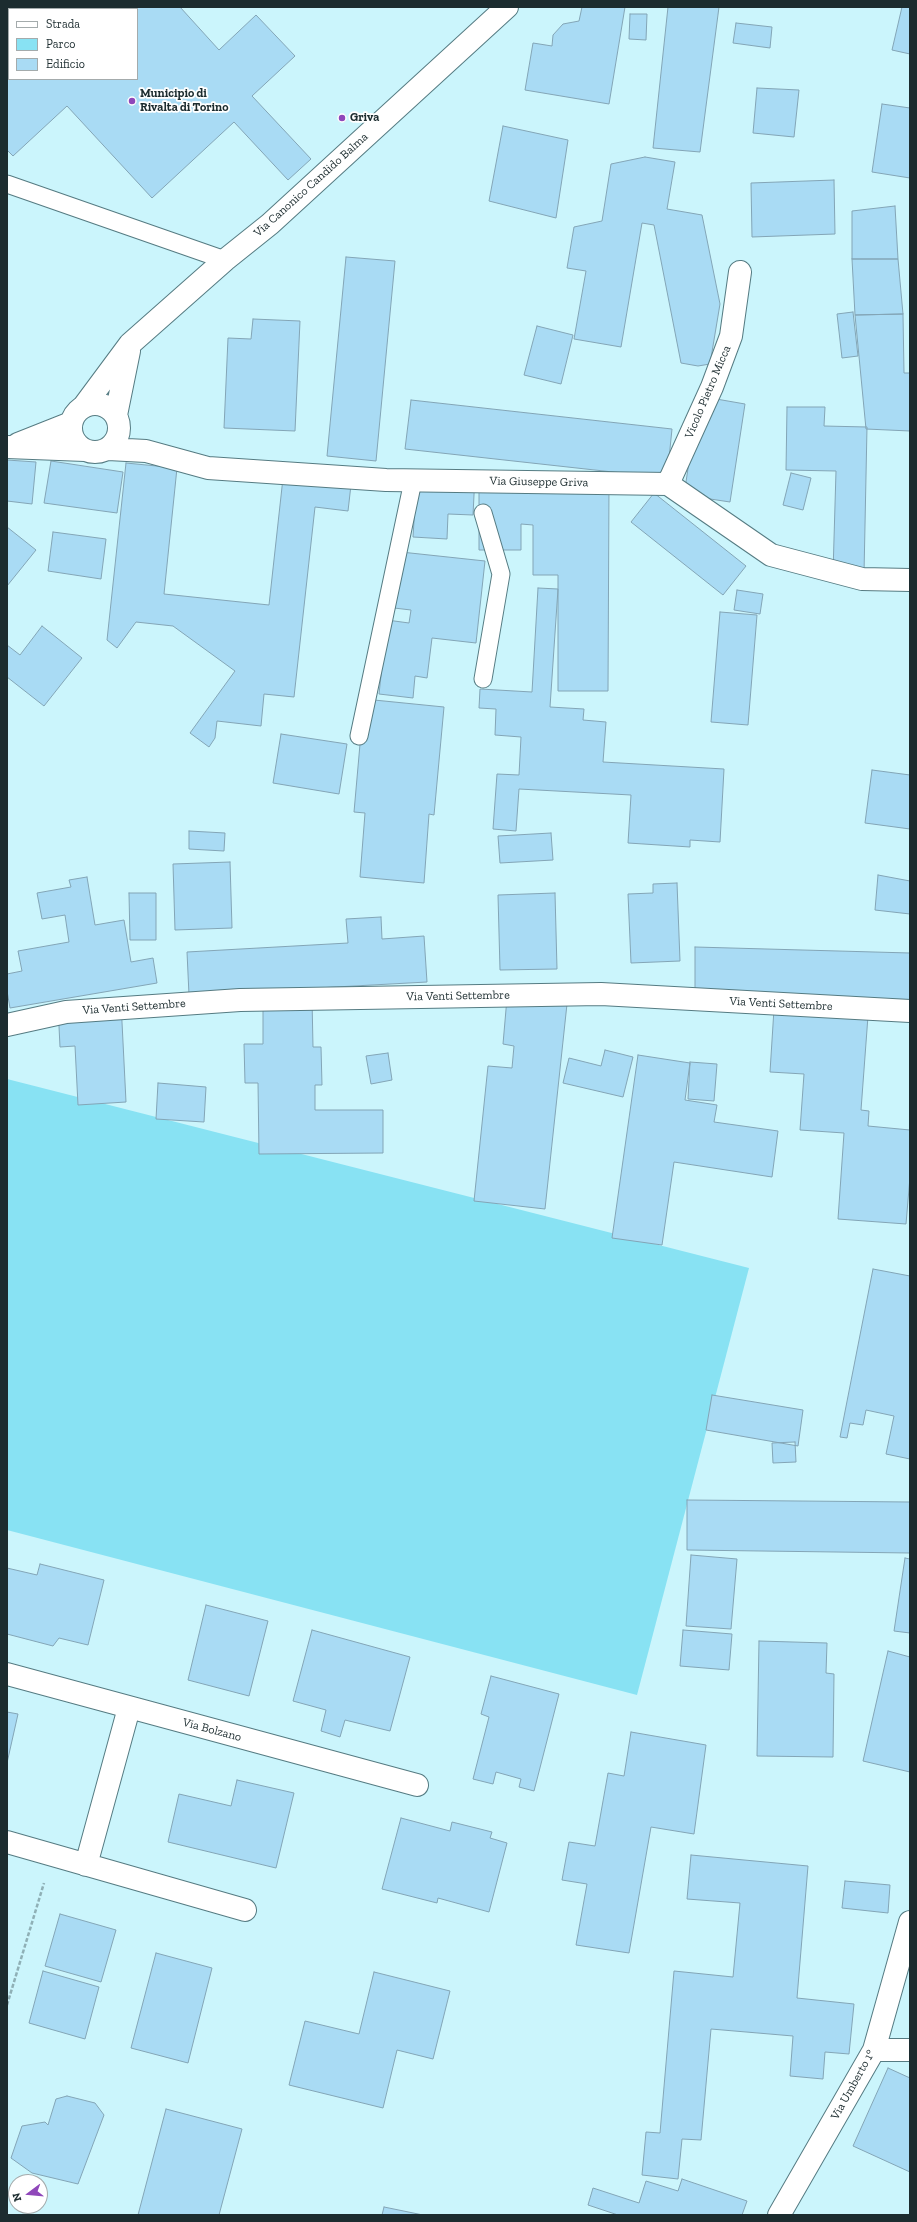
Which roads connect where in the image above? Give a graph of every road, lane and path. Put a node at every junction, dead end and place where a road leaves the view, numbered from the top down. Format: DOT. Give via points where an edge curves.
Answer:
graph roads {
  1 [pos="507,7"];
  2 [pos="7,184"];
  3 [pos="225,260"];
  4 [pos="740,272"];
  5 [pos="130,344"];
  6 [pos="78,415"];
  7 [pos="117,419"];
  8 [pos="8,447"];
  9 [pos="108,449"];
  10 [pos="85,450"];
  11 [pos="146,451"];
  12 [pos="413,481"];
  13 [pos="668,484"];
  14 [pos="483,513"];
  15 [pos="910,580"];
  16 [pos="483,679"];
  17 [pos="359,736"];
  18 [pos="910,1011"];
  19 [pos="7,1025"];
  20 [pos="7,1674"];
  21 [pos="130,1708"];
  22 [pos="417,1785"];
  23 [pos="7,1842"];
  24 [pos="52,1855"];
  25 [pos="86,1865"];
  26 [pos="245,1910"];
  27 [pos="910,1922"];
  28 [pos="7,2005"];
  29 [pos="874,2050"];
  30 [pos="910,2050"];
  31 [pos="779,2215"];
  1 -- 3 [label="street, Via Canonico Candido Balma" via="270,224"];
  2 -- 3 [label="lane"];
  3 -- 5 [label="street, Via Canonico Candido Balma"];
  4 -- 13 [label="street, Vicolo Pietro Micca" via="732,336"];
  5 -- 6 [label="street, Via Canonico Candido Balma"];
  5 -- 7 [label="street"];
  6 -- 7 [label="street" via="98,404 111,410"];
  6 -- 8 [label="street"];
  6 -- 10 [label="street" via="73,439"];
  7 -- 9 [label="street" via="118,437"];
  7 -- 11 [label="street"];
  8 -- 10 [label="street"];
  9 -- 10 [label="street" via="100,452"];
  9 -- 11 [label="street, Via Giuseppe Griva"];
  11 -- 12 [label="street, Via Giuseppe Griva" via="208,468"];
  12 -- 13 [label="street, Via Giuseppe Griva"];
  12 -- 17 [label="lane"];
  13 -- 15 [label="street" via="771,555 862,579"];
  14 -- 16 [label="lane" via="501,574"];
  18 -- 19 [label="street, Via Venti Settembre" via="577,994 240,1000 66,1012"];
  20 -- 21 [label="street, Via Bolzano"];
  21 -- 22 [label="street, Via Bolzano"];
  21 -- 25 [label="street"];
  23 -- 24 [label="street"];
  24 -- 25 [label="street"];
  24 -- 28 [label="path"];
  25 -- 26 [label="street"];
  27 -- 29 [label="street, Via Umberto 1°"];
  29 -- 30 [label="street"];
  29 -- 31 [label="street, Via Umberto 1°"];
}
